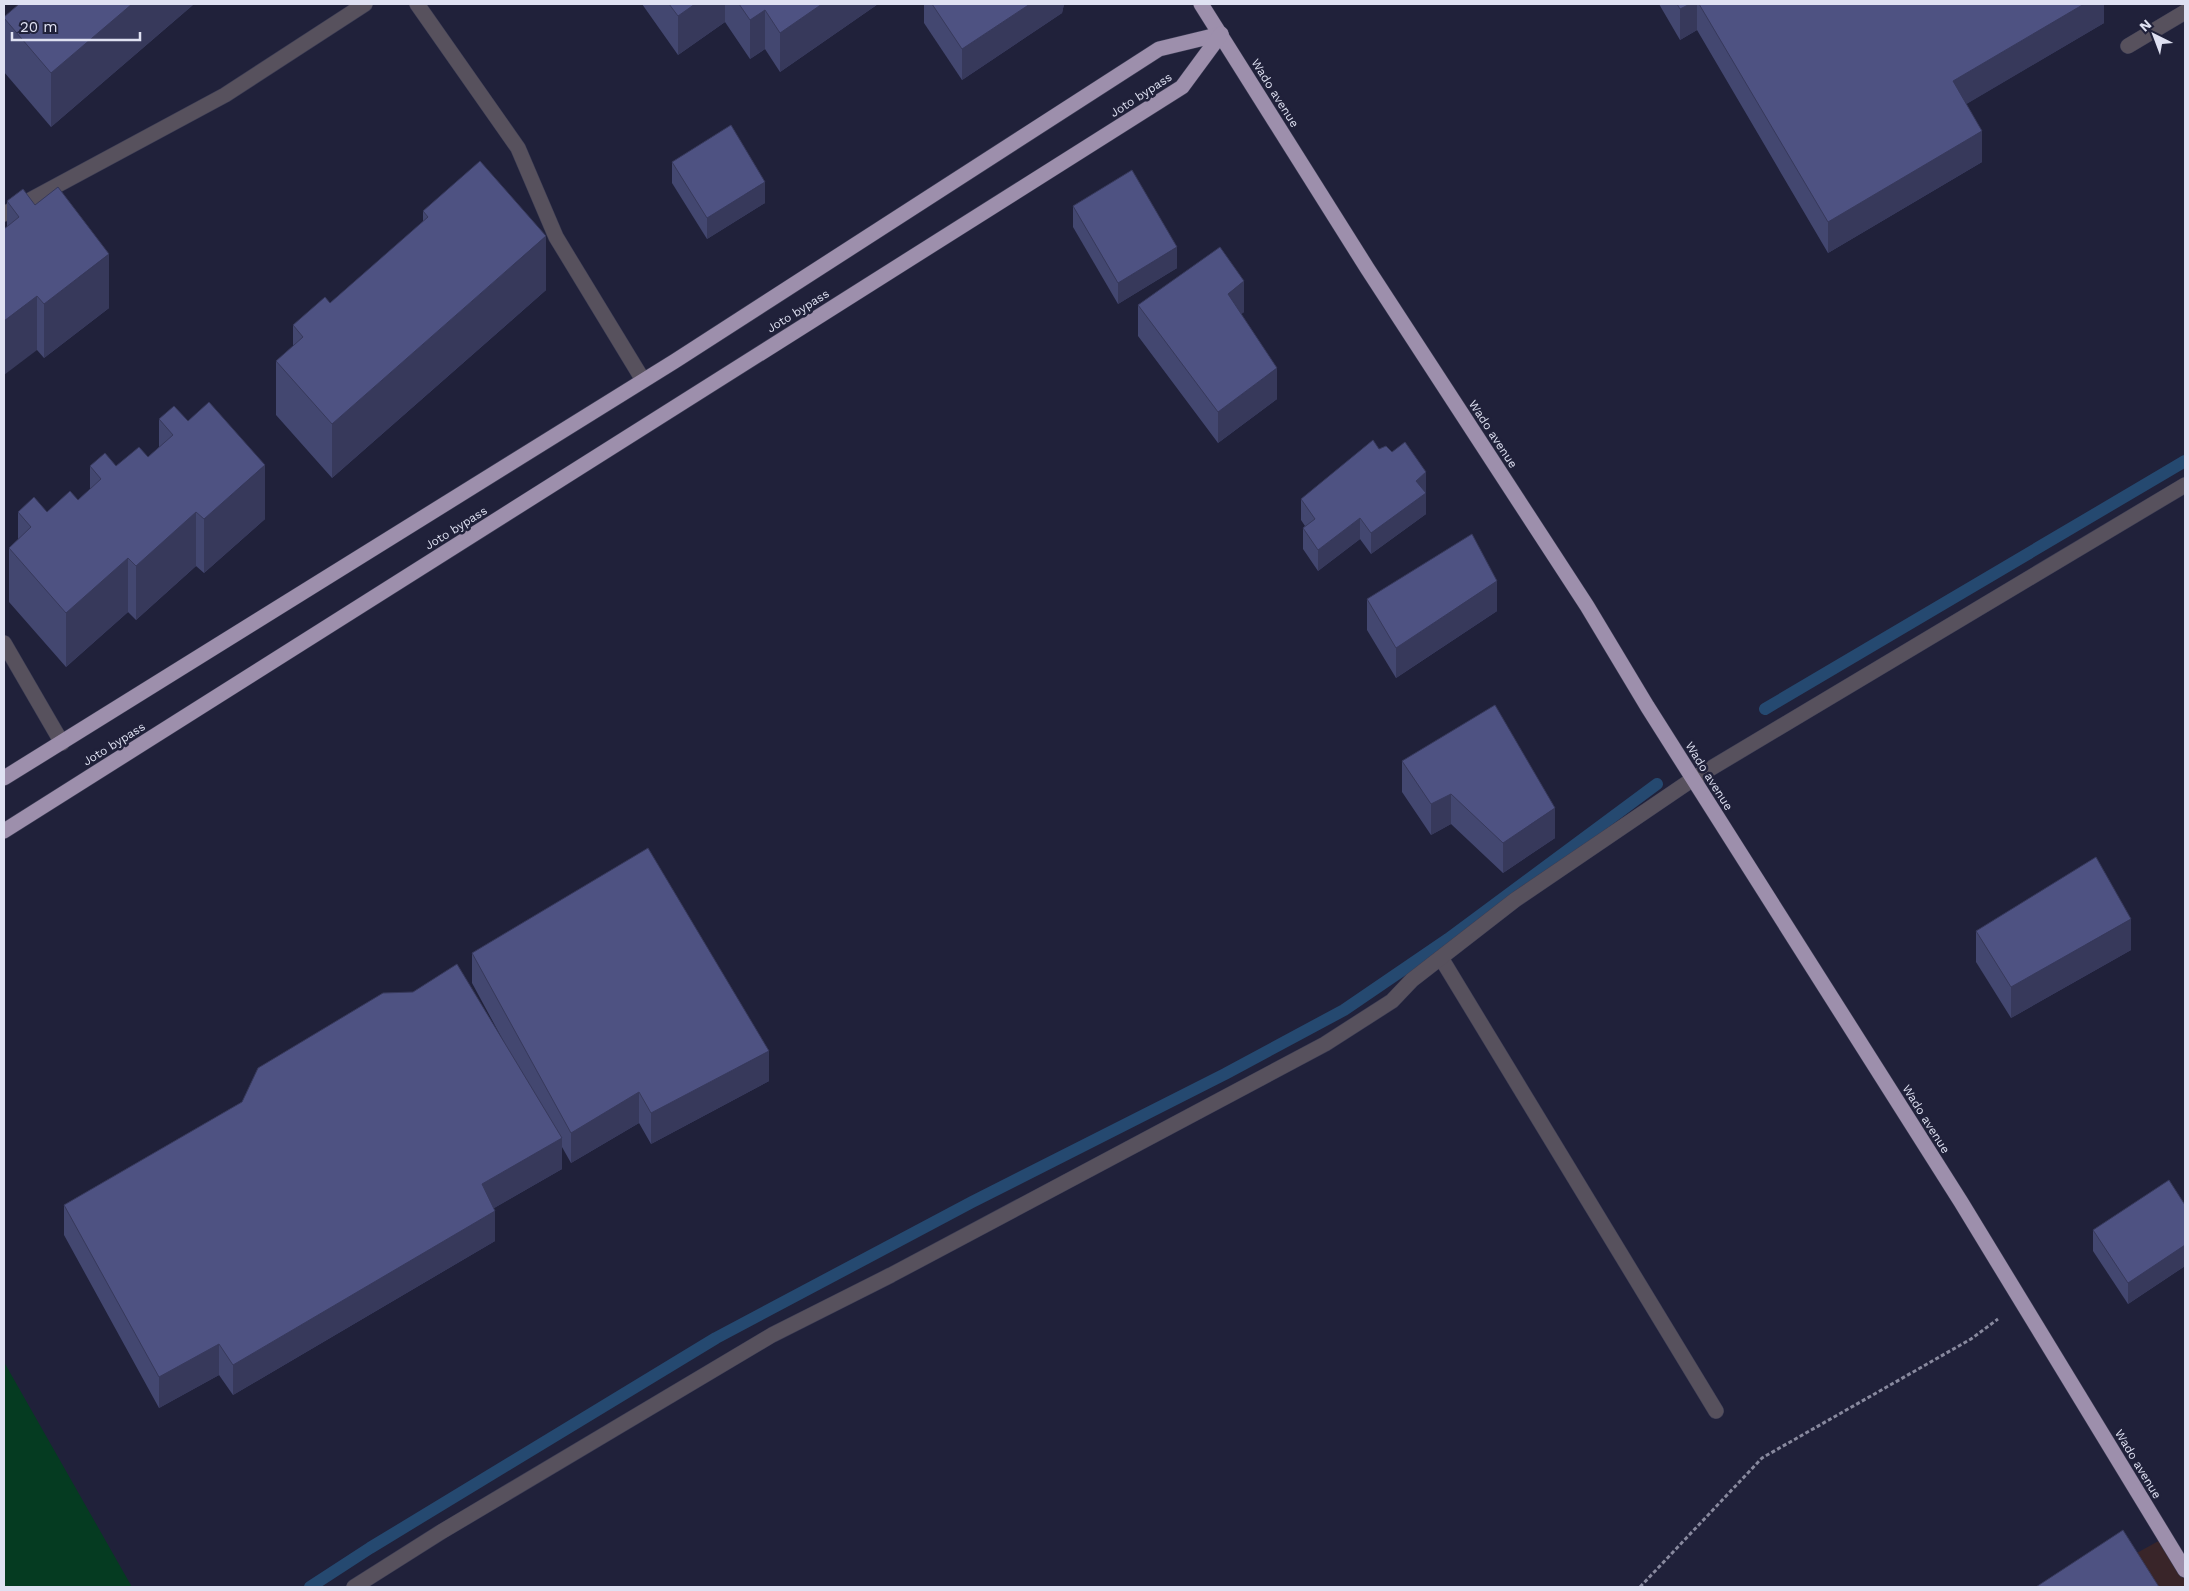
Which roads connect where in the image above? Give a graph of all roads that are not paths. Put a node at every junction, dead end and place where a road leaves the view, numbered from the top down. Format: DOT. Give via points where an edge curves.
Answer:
graph roads {
  1 [pos="365,4"];
  2 [pos="417,4"];
  3 [pos="1201,4"];
  4 [pos="2185,12"];
  5 [pos="1221,34"];
  6 [pos="2128,46"];
  7 [pos="4,214"];
  8 [pos="643,380"];
  9 [pos="2185,485"];
  10 [pos="4,643"];
  11 [pos="62,743"];
  12 [pos="4,778"];
  13 [pos="1693,779"];
  14 [pos="4,831"];
  15 [pos="1441,958"];
  16 [pos="1716,1411"];
  17 [pos="2185,1570"];
  18 [pos="354,1587"];
  1 -- 7 [label="street" via="225,95"];
  2 -- 8 [label="street" via="518,148 556,237"];
  3 -- 5 [label="highway, Wado avenue"];
  4 -- 6 [label="street"];
  5 -- 8 [label="highway, Joto bypass" via="1159,49"];
  5 -- 13 [label="highway, Wado avenue" via="1362,260 1587,606"];
  5 -- 14 [label="highway, Joto bypass" via="1182,87"];
  8 -- 11 [label="highway, Joto bypass"];
  9 -- 13 [label="street"];
  10 -- 11 [label="street"];
  11 -- 12 [label="highway, Joto bypass"];
  13 -- 15 [label="street" via="1515,900"];
  13 -- 17 [label="highway, Wado avenue" via="2023,1302"];
  15 -- 16 [label="street"];
  15 -- 18 [label="street" via="1412,980 1392,1001 1325,1044 772,1335"];
}
